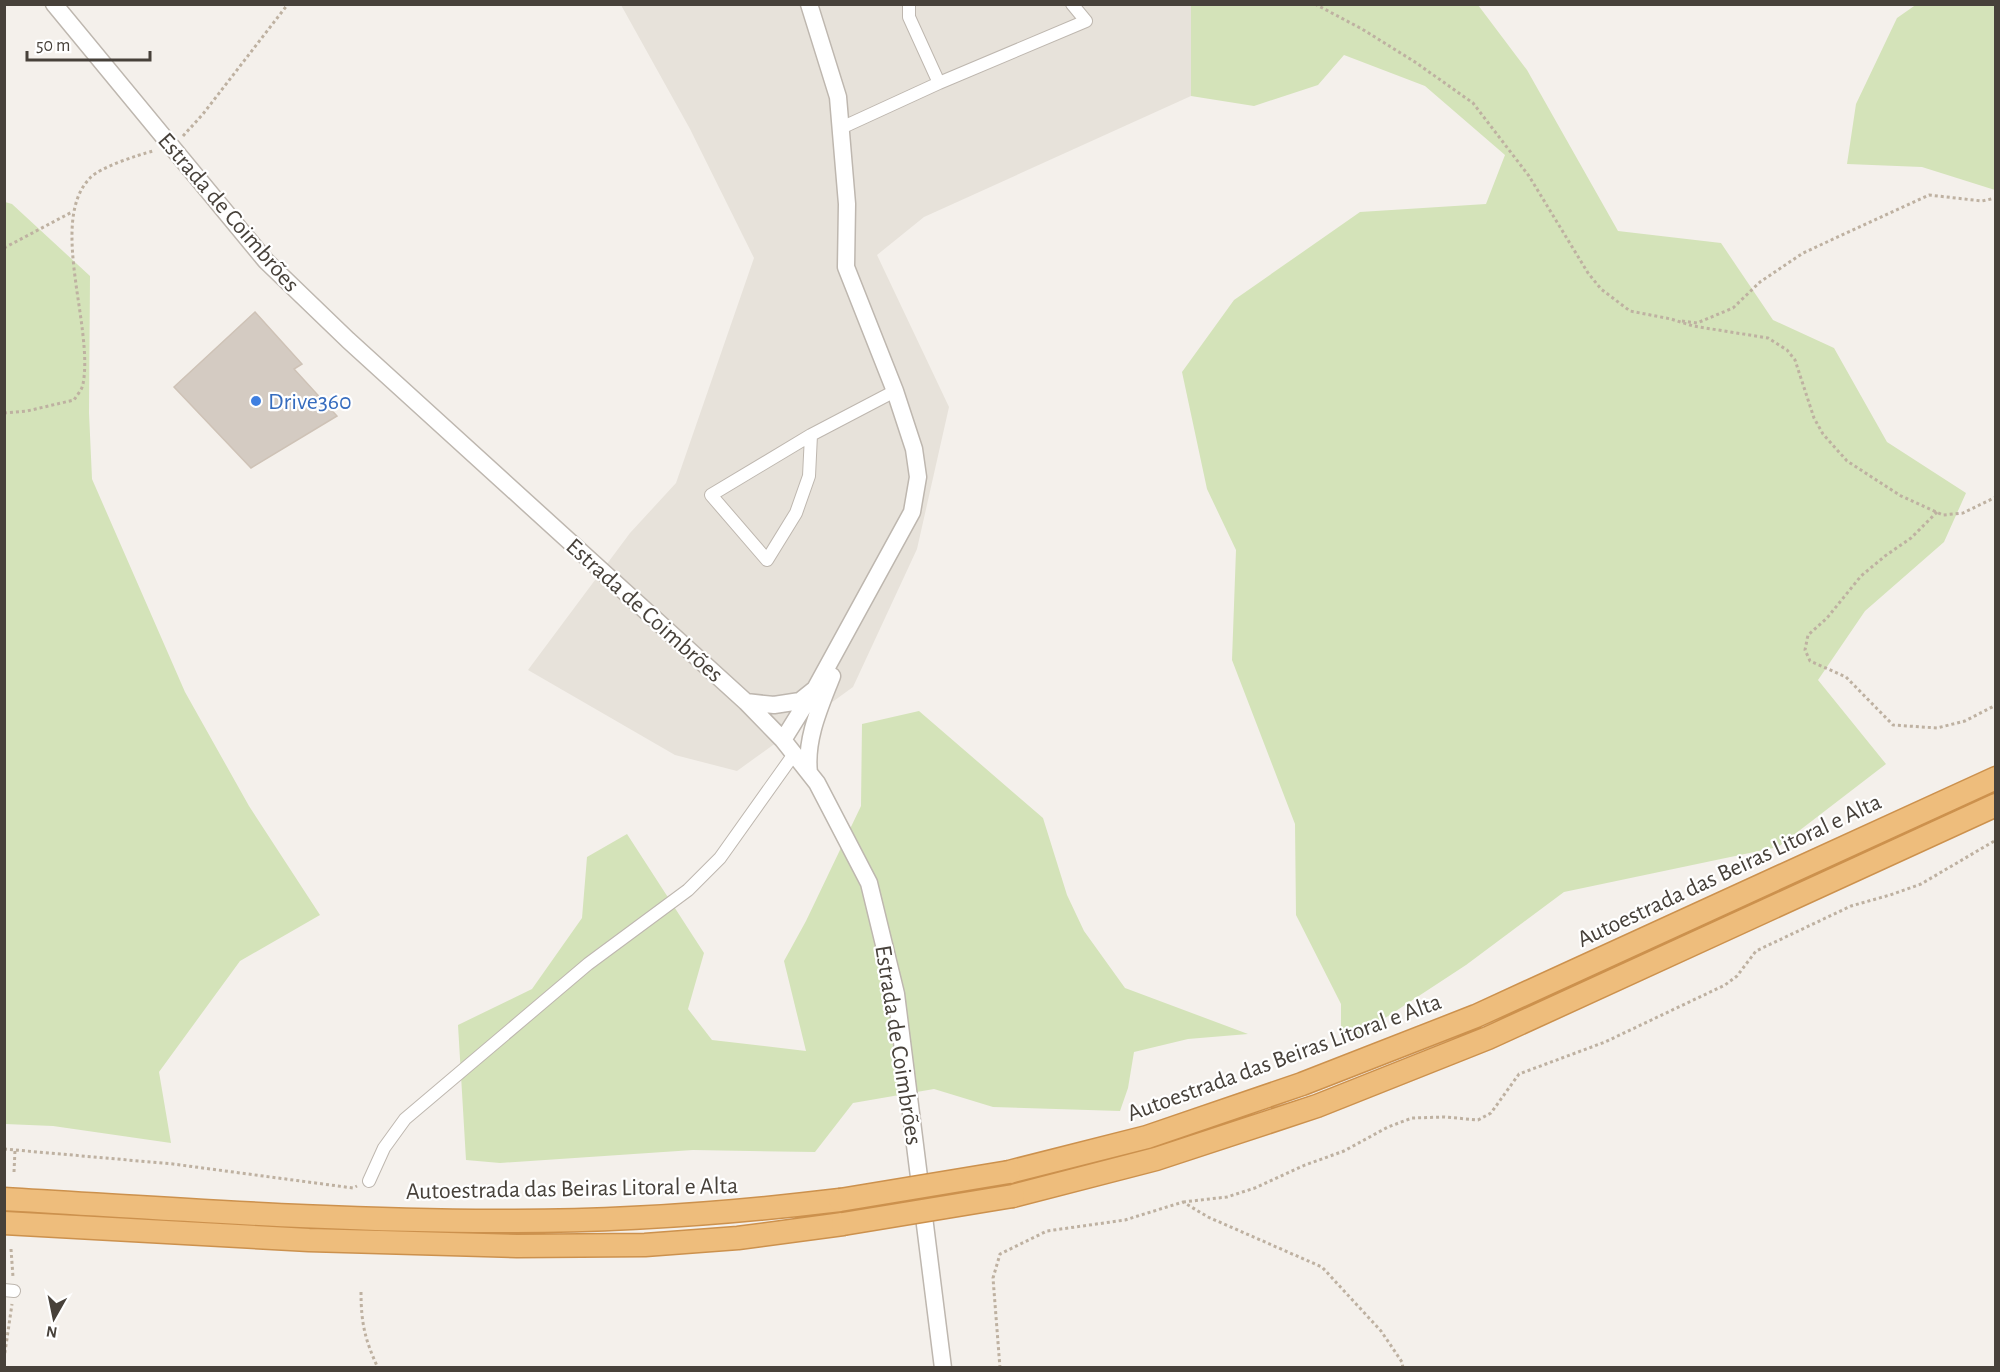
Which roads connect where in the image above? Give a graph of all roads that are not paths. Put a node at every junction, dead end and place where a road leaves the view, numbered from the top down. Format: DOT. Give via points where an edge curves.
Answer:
graph roads {
  1 [pos="54,4"];
  2 [pos="809,4"];
  3 [pos="909,4"];
  4 [pos="1072,4"];
  5 [pos="939,83"];
  6 [pos="840,128"];
  7 [pos="896,392"];
  8 [pos="811,435"];
  9 [pos="854,618"];
  10 [pos="815,689"];
  11 [pos="746,702"];
  12 [pos="783,740"];
  13 [pos="794,754"];
  14 [pos="808,773"];
  15 [pos="1995,778"];
  16 [pos="1995,805"];
  17 [pos="369,1181"];
  18 [pos="4,1199"];
  19 [pos="4,1222"];
  20 [pos="943,1368"];
  1 -- 11 [label="street, Estrada de Coimbrões" via="266,261"];
  2 -- 6 [label="street" via="838,98"];
  3 -- 5 [label="street" via="909,17"];
  4 -- 5 [label="street" via="1086,21"];
  5 -- 6 [label="street"];
  6 -- 7 [label="street" via="847,204 846,267"];
  7 -- 8 [label="street"];
  7 -- 9 [label="street" via="914,449 918,477 912,512"];
  8 -- 8 [label="street" via="711,495 767,560 796,513 808,476"];
  9 -- 10 [label="street"];
  9 -- 14 [label="street" via="817,714 808,751"];
  10 -- 11 [label="street" via="800,701 774,705"];
  10 -- 12 [label="street"];
  11 -- 12 [label="street, Estrada de Coimbrões"];
  12 -- 13 [label="street, Estrada de Coimbrões"];
  13 -- 14 [label="street, Estrada de Coimbrões"];
  13 -- 17 [label="street" via="720,858 688,890 588,964 405,1119 384,1148"];
  14 -- 20 [label="street, Estrada de Coimbrões" via="817,783 869,883 896,994"];
  15 -- 18 [label="highway, Autoestrada das Beiras Litoral e Alta, bridge" via="1476,1016 1302,1084 1147,1137 1009,1172 840,1200 638,1218 515,1221 309,1217"];
  16 -- 19 [label="highway, bridge" via="1488,1038 1317,1106 1166,1156 1012,1196 843,1224 645,1245 309,1240"];
}
